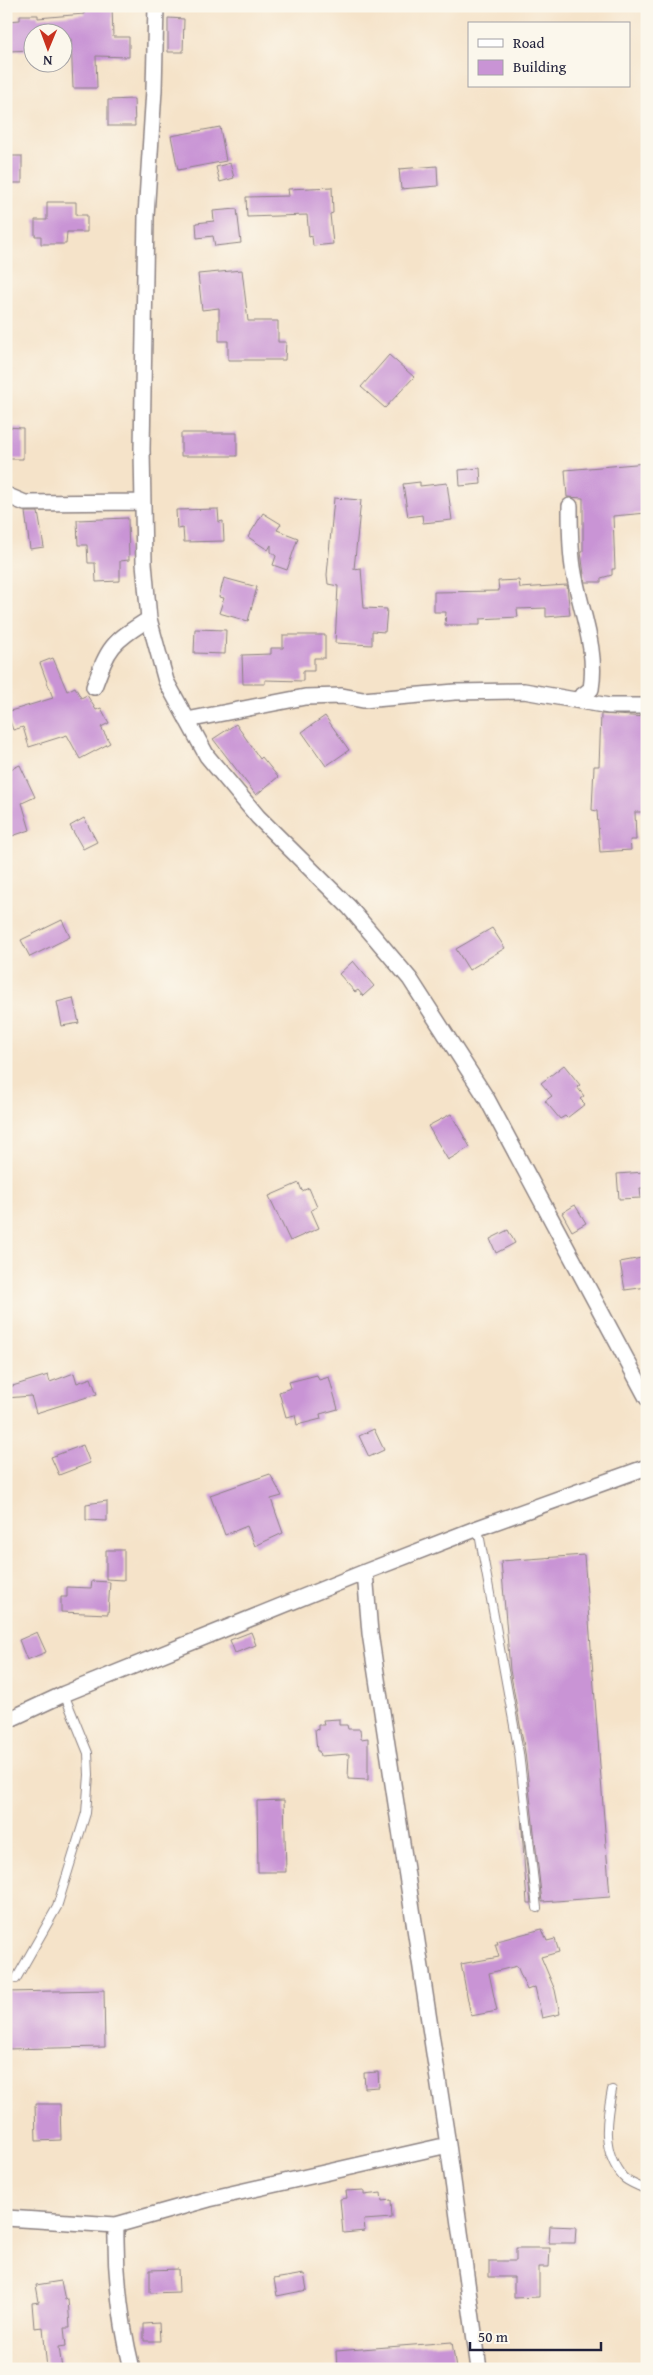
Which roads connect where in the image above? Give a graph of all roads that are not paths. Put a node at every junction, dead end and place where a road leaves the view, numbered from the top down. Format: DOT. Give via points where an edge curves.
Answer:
graph roads {
  1 [pos="156,6"];
  2 [pos="6,495"];
  3 [pos="143,502"];
  4 [pos="570,506"];
  5 [pos="149,619"];
  6 [pos="94,687"];
  7 [pos="578,699"];
  8 [pos="647,706"];
  9 [pos="187,720"];
  10 [pos="647,1398"];
  11 [pos="647,1467"];
  12 [pos="478,1528"];
  13 [pos="365,1572"];
  14 [pos="64,1694"];
  15 [pos="6,1721"];
  16 [pos="537,1908"];
  17 [pos="16,1979"];
  18 [pos="612,2090"];
  19 [pos="448,2145"];
  20 [pos="647,2190"];
  21 [pos="6,2218"];
  22 [pos="116,2225"];
  23 [pos="132,2369"];
  24 [pos="478,2369"];
  1 -- 3 [label="street" via="146,216"];
  2 -- 3 [label="street" via="33,504"];
  3 -- 5 [label="street"];
  4 -- 7 [label="street" via="573,569 594,658 591,689"];
  5 -- 6 [label="street" via="119,638 106,654"];
  5 -- 9 [label="street" via="166,681"];
  7 -- 8 [label="street" via="609,706"];
  7 -- 9 [label="street" via="524,691 455,692 364,700 342,696 305,697"];
  9 -- 10 [label="street" via="207,756 258,817 349,908 410,979 487,1099"];
  11 -- 12 [label="street"];
  12 -- 13 [label="street"];
  12 -- 16 [label="lane" via="519,1753"];
  13 -- 14 [label="street"];
  13 -- 19 [label="street" via="371,1642"];
  14 -- 15 [label="street"];
  14 -- 17 [label="lane" via="88,1753 86,1813 57,1907"];
  18 -- 20 [label="lane" via="606,2117 607,2148 623,2178"];
  19 -- 22 [label="street" via="209,2199"];
  19 -- 24 [label="street"];
  21 -- 22 [label="street"];
  22 -- 23 [label="street" via="115,2267 120,2316"];
}
